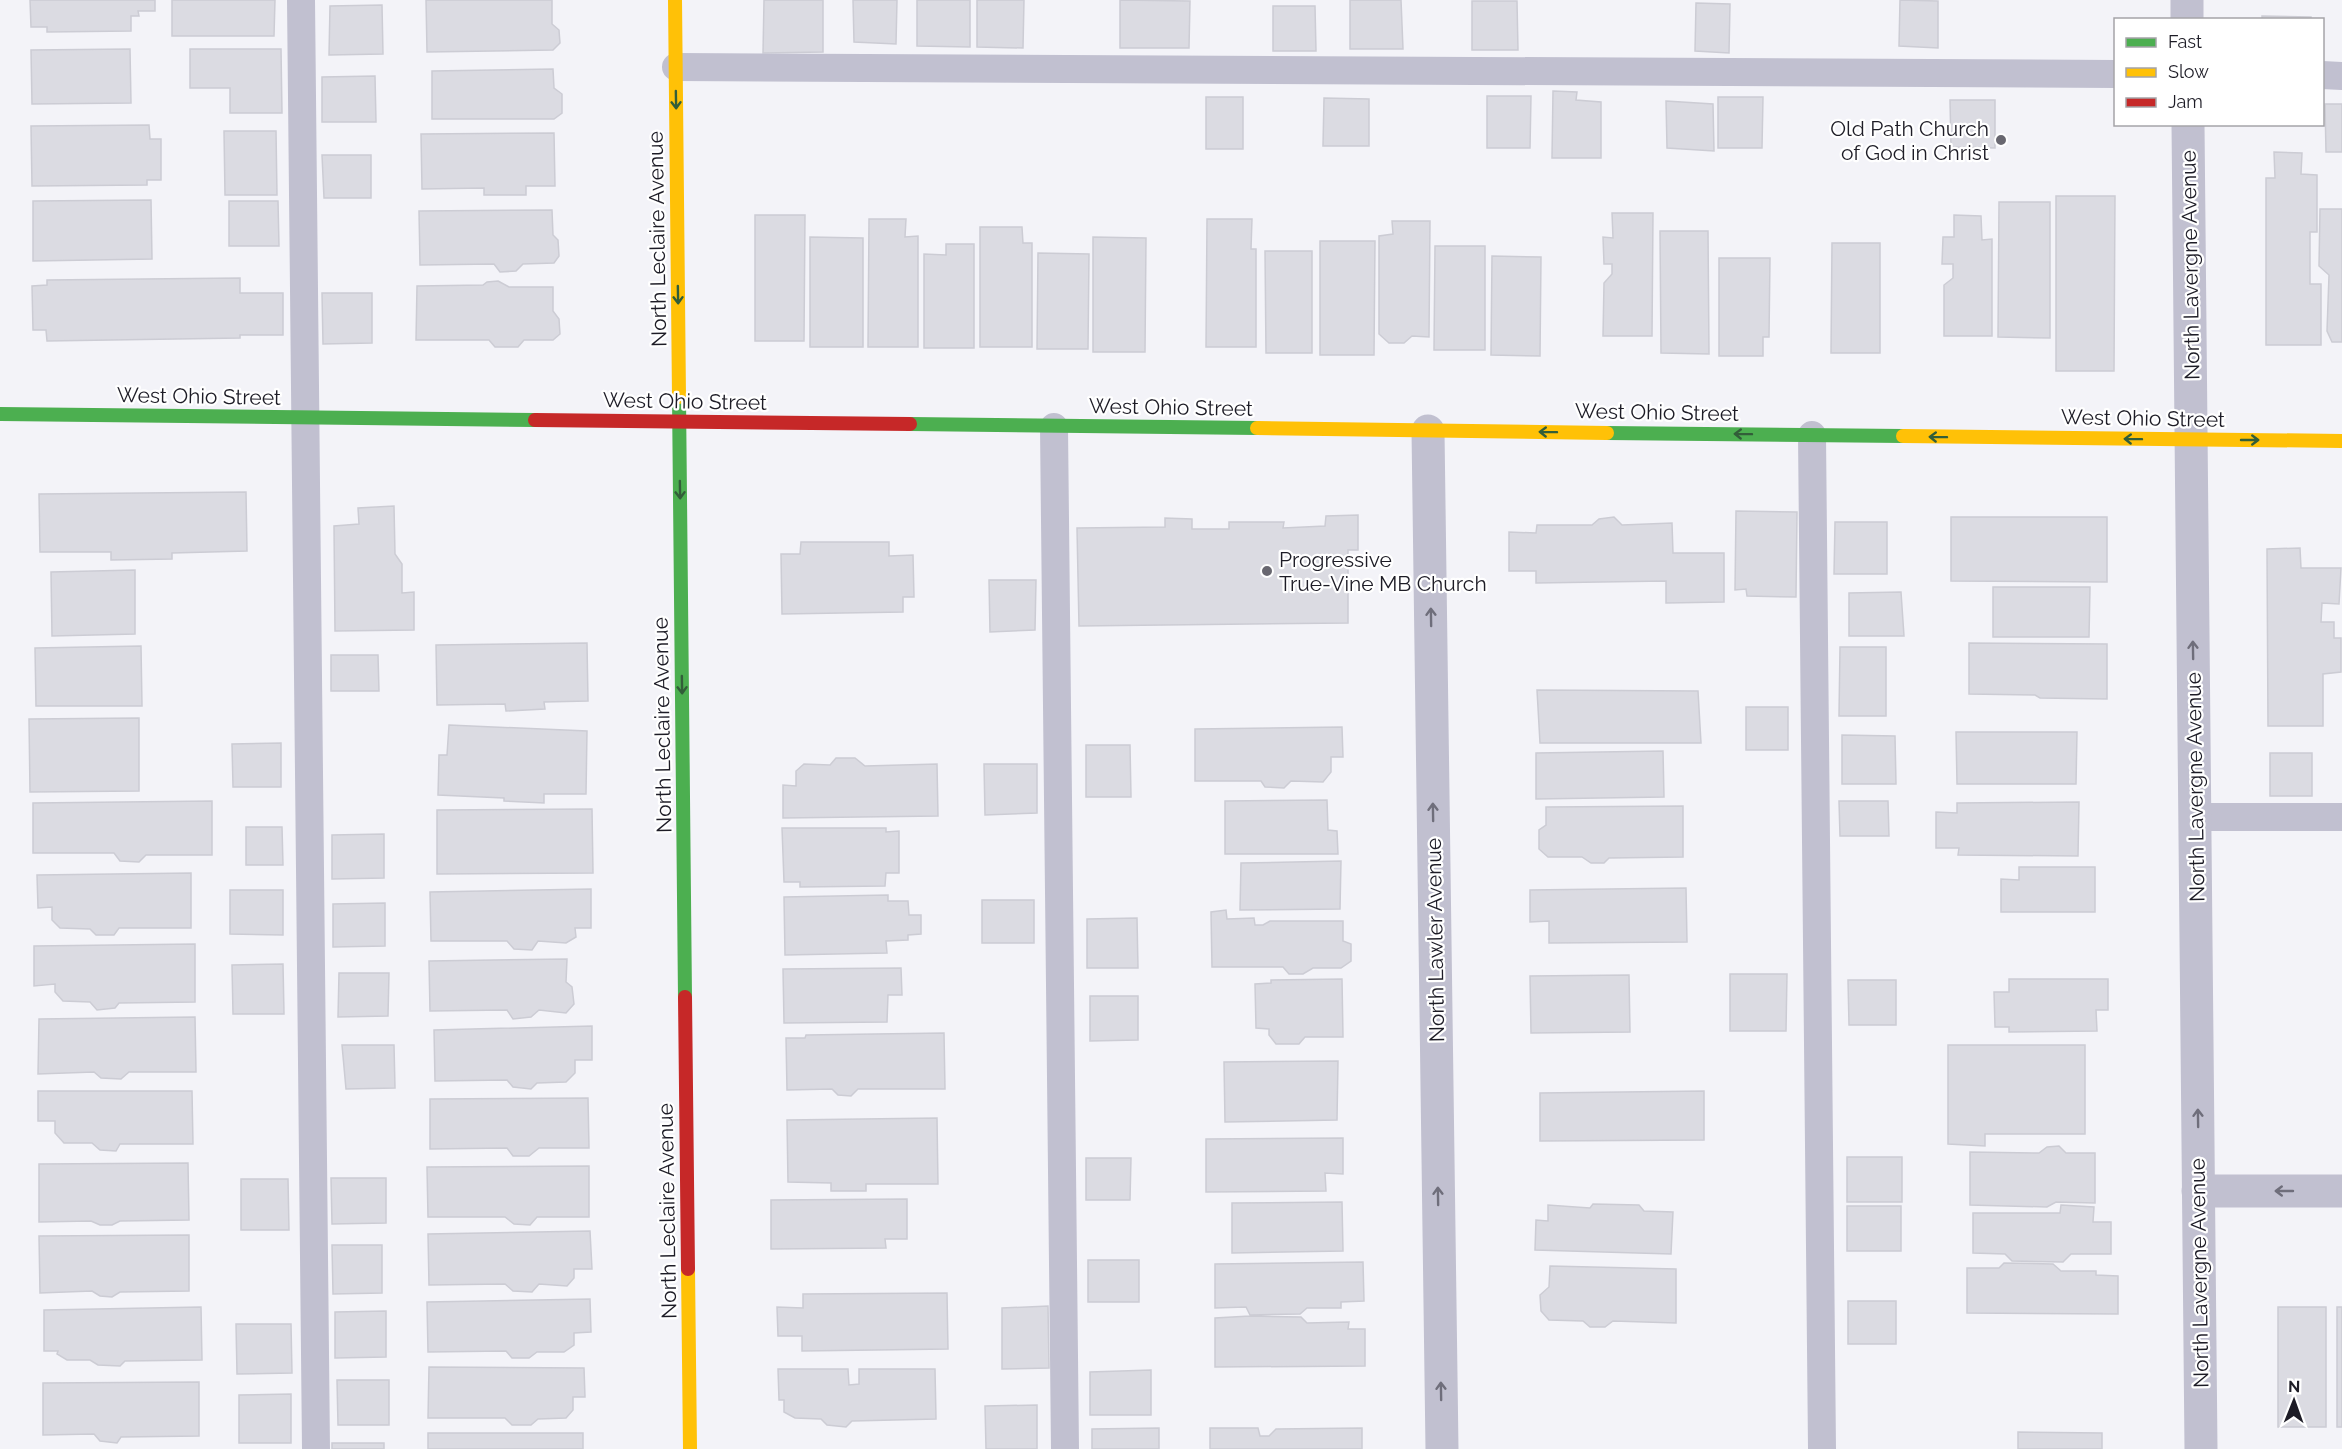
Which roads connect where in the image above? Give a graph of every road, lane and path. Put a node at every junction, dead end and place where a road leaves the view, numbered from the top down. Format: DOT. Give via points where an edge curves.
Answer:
graph roads {
  1 [pos="301,0"];
  2 [pos="675,0"];
  3 [pos="2187,0"];
  4 [pos="2187,18"];
  5 [pos="676,67"];
  6 [pos="2114,74"];
  7 [pos="2324,75"];
  8 [pos="2342,75"];
  9 [pos="2188,126"];
  10 [pos="0,414"];
  11 [pos="305,418"];
  12 [pos="679,422"];
  13 [pos="1054,427"];
  14 [pos="1428,431"];
  15 [pos="1812,435"];
  16 [pos="2191,440"];
  17 [pos="2342,441"];
  18 [pos="2195,817"];
  19 [pos="2342,817"];
  20 [pos="2198,1191"];
  21 [pos="2342,1191"];
  22 [pos="316,1449"];
  23 [pos="690,1449"];
  24 [pos="1065,1449"];
  25 [pos="1442,1449"];
  26 [pos="1822,1449"];
  27 [pos="2201,1449"];
  1 -- 11 [label="lane"];
  2 -- 5 [label="street, North Leclaire Avenue"];
  3 -- 4 [label="street"];
  5 -- 6 [label="lane"];
  5 -- 12 [label="street, North Leclaire Avenue, one-way"];
  7 -- 8 [label="lane"];
  9 -- 16 [label="street, North Lavergne Avenue"];
  10 -- 11 [label="street, West Ohio Street"];
  11 -- 12 [label="street, West Ohio Street"];
  11 -- 22 [label="lane"];
  12 -- 13 [label="street, West Ohio Street"];
  12 -- 23 [label="street, North Leclaire Avenue, one-way"];
  13 -- 14 [label="street, West Ohio Street"];
  13 -- 24 [label="lane"];
  15 -- 14 [label="street, West Ohio Street, one-way"];
  25 -- 14 [label="street, North Lawler Avenue, one-way"];
  16 -- 15 [label="street, West Ohio Street, one-way"];
  15 -- 26 [label="lane"];
  16 -- 17 [label="street, West Ohio Street, one-way"];
  18 -- 16 [label="street, North Lavergne Avenue, one-way"];
  18 -- 19 [label="lane"];
  20 -- 18 [label="street, North Lavergne Avenue, one-way"];
  21 -- 20 [label="street, one-way"];
  20 -- 27 [label="street, North Lavergne Avenue"];
}
